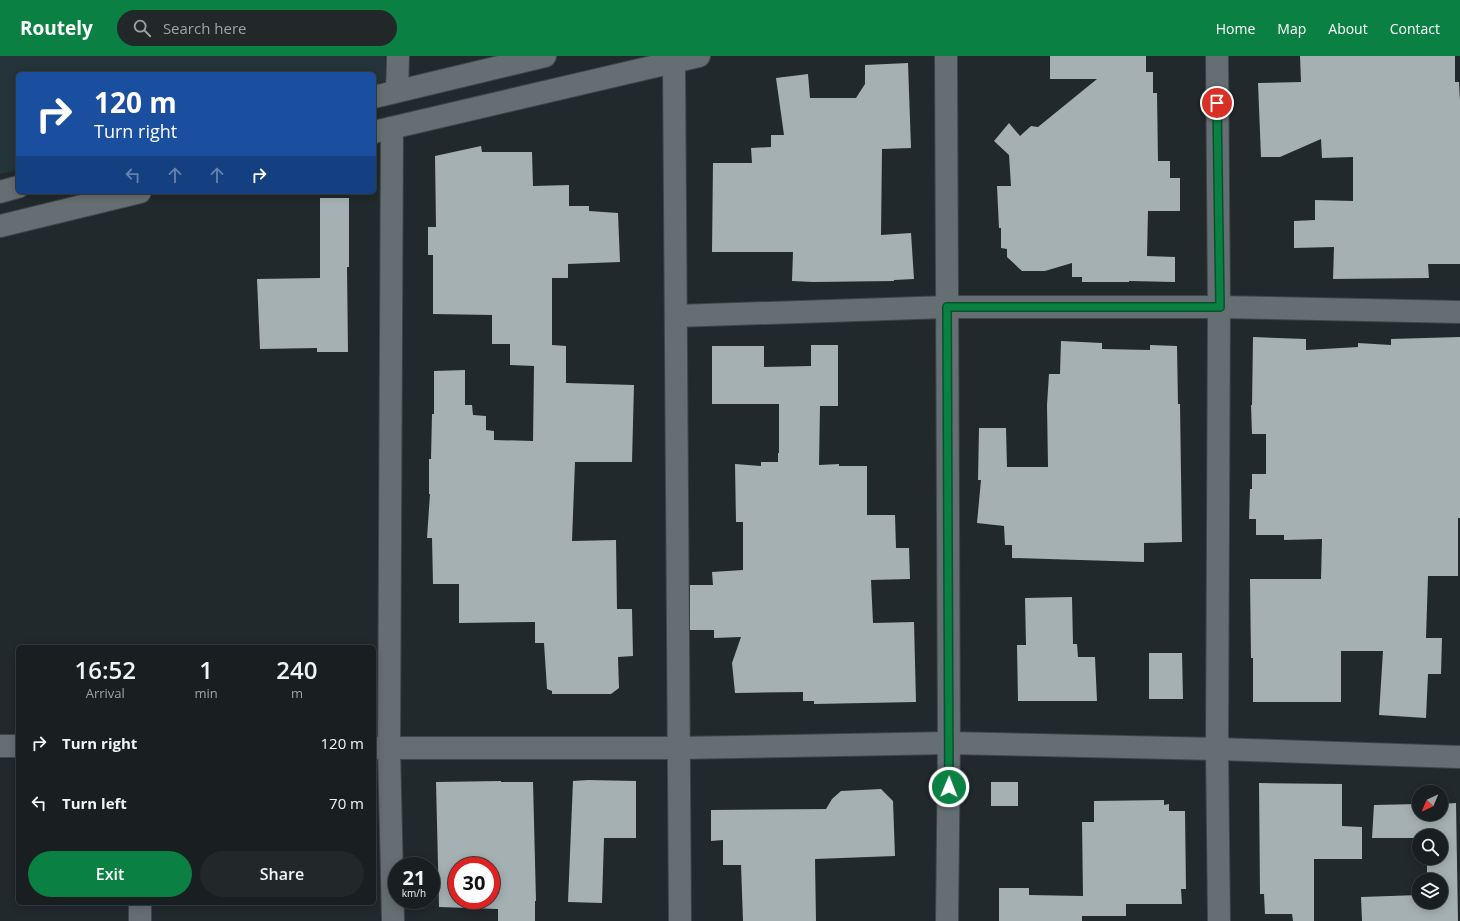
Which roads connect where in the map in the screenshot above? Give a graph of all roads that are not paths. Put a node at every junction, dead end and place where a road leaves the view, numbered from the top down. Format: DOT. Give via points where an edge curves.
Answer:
graph roads {
  1 [pos="398,56"];
  2 [pos="545,56"];
  3 [pos="699,56"];
  4 [pos="946,56"];
  5 [pos="1217,56"];
  6 [pos="674,62"];
  7 [pos="397,91"];
  8 [pos="376,96"];
  9 [pos="383,130"];
  10 [pos="16,188"];
  11 [pos="0,192"];
  12 [pos="132,194"];
  13 [pos="0,226"];
  14 [pos="947,307"];
  15 [pos="1220,307"];
  16 [pos="1460,312"];
  17 [pos="676,316"];
  18 [pos="949,743"];
  19 [pos="0,746"];
  20 [pos="16,746"];
  21 [pos="382,748"];
  22 [pos="678,748"];
  23 [pos="1217,749"];
  24 [pos="1460,757"];
  25 [pos="140,905"];
  26 [pos="140,921"];
  27 [pos="393,921"];
  28 [pos="680,921"];
  29 [pos="947,921"];
  30 [pos="1219,921"];
  1 -- 7 [label="street"];
  2 -- 7 [label="street"];
  3 -- 6 [label="street"];
  4 -- 14 [label="street"];
  5 -- 15 [label="street"];
  6 -- 9 [label="street"];
  6 -- 17 [label="street"];
  7 -- 8 [label="street"];
  9 -- 21 [label="street"];
  10 -- 11 [label="street"];
  12 -- 13 [label="street"];
  14 -- 15 [label="street"];
  14 -- 17 [label="street"];
  14 -- 18 [label="street"];
  15 -- 16 [label="street"];
  15 -- 23 [label="street"];
  17 -- 22 [label="street"];
  18 -- 22 [label="street"];
  18 -- 23 [label="street"];
  18 -- 29 [label="street"];
  19 -- 20 [label="street"];
  21 -- 22 [label="street"];
  21 -- 27 [label="street"];
  22 -- 28 [label="street"];
  23 -- 24 [label="street"];
  23 -- 30 [label="street"];
  25 -- 26 [label="street"];
}
